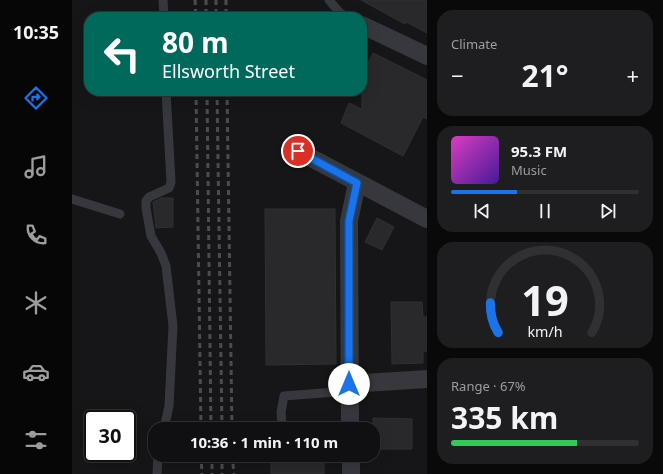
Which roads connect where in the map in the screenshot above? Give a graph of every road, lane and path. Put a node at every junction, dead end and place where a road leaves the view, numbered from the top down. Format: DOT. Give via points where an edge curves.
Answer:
graph roads {
  1 [pos="163,0"];
  2 [pos="329,0"];
  3 [pos="164,12"];
  4 [pos="339,12"];
  5 [pos="367,27"];
  6 [pos="427,56"];
  7 [pos="166,96"];
  8 [pos="298,151"];
  9 [pos="357,183"];
  10 [pos="72,199"];
  11 [pos="120,214"];
  12 [pos="427,219"];
  13 [pos="427,379"];
  14 [pos="349,387"];
  15 [pos="166,422"];
  16 [pos="282,422"];
  17 [pos="350,422"];
  18 [pos="158,462"];
  19 [pos="350,462"];
  20 [pos="157,474"];
  21 [pos="351,474"];
  1 -- 3 [label="lane"];
  2 -- 4 [label="lane"];
  5 -- 6 [label="street"];
  7 -- 15 [label="lane" via="171,182 169,188 146,201 151,236 166,266 173,326 169,406"];
  8 -- 9 [label="street"];
  9 -- 12 [label="street"];
  9 -- 14 [label="street" via="349,221"];
  10 -- 11 [label="lane"];
  13 -- 14 [label="street"];
  14 -- 16 [label="lane" via="284,396"];
  14 -- 17 [label="street"];
  18 -- 20 [label="lane"];
  19 -- 21 [label="street"];
}
